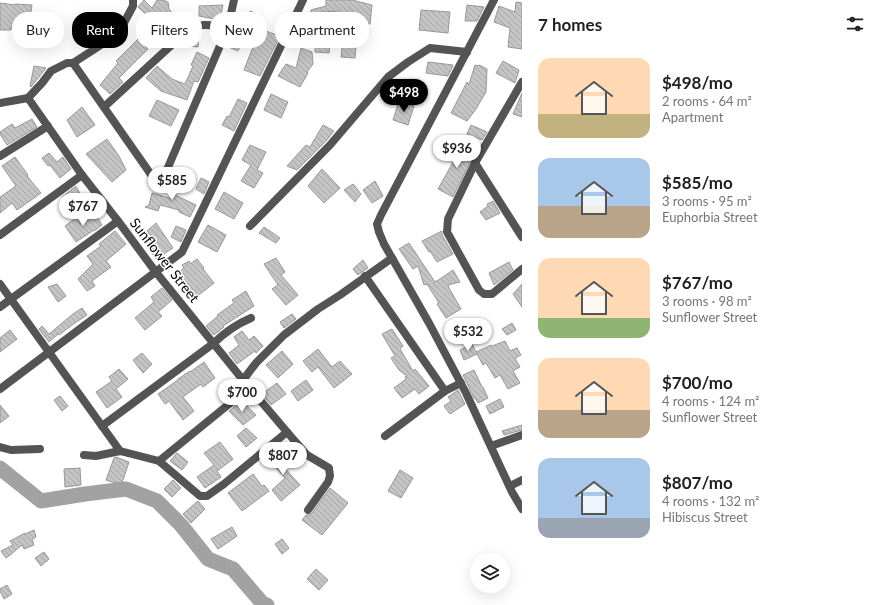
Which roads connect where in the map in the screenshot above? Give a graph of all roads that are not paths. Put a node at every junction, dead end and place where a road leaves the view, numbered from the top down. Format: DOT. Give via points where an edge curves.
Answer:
graph roads {
  1 [pos="133,0"];
  2 [pos="234,0"];
  3 [pos="303,0"];
  4 [pos="494,0"];
  5 [pos="231,12"];
  6 [pos="210,25"];
  7 [pos="219,48"];
  8 [pos="467,52"];
  9 [pos="73,63"];
  10 [pos="522,82"];
  11 [pos="28,98"];
  12 [pos="0,103"];
  13 [pos="104,107"];
  14 [pos="48,126"];
  15 [pos="0,156"];
  16 [pos="474,163"];
  17 [pos="82,175"];
  18 [pos="118,221"];
  19 [pos="250,226"];
  20 [pos="0,235"];
  21 [pos="522,237"];
  22 [pos="392,258"];
  23 [pos="522,269"];
  24 [pos="155,271"];
  25 [pos="365,276"];
  26 [pos="0,284"];
  27 [pos="11,299"];
  28 [pos="0,307"];
  29 [pos="251,318"];
  30 [pos="214,343"];
  31 [pos="49,352"];
  32 [pos="243,380"];
  33 [pos="461,383"];
  34 [pos="250,387"];
  35 [pos="0,390"];
  36 [pos="445,391"];
  37 [pos="102,426"];
  38 [pos="287,432"];
  39 [pos="522,435"];
  40 [pos="385,436"];
  41 [pos="491,446"];
  42 [pos="0,447"];
  43 [pos="40,449"];
  44 [pos="120,451"];
  45 [pos="84,455"];
  46 [pos="159,461"];
  47 [pos="522,480"];
  48 [pos="510,486"];
  49 [pos="522,509"];
  50 [pos="308,510"];
  1 -- 9 [label="street" via="133,6 118,34"];
  2 -- 5 [label="street"];
  3 -- 24 [label="street" via="182,252"];
  4 -- 8 [label="street"];
  6 -- 13 [label="street" via="201,24 190,29"];
  7 -- 13 [label="street" via="163,179 152,176"];
  8 -- 19 [label="street" via="430,48 388,77 330,145"];
  8 -- 22 [label="street" via="377,224"];
  9 -- 11 [label="street" via="67,63 51,71"];
  9 -- 13 [label="street"];
  10 -- 16 [label="street"];
  11 -- 12 [label="street"];
  11 -- 14 [label="street, Sunflower Street"];
  14 -- 15 [label="street"];
  14 -- 17 [label="street, Sunflower Street"];
  16 -- 21 [label="street"];
  16 -- 23 [label="street" via="448,219 447,232 479,290 484,294 492,294"];
  17 -- 18 [label="street, Sunflower Street"];
  17 -- 20 [label="street"];
  18 -- 24 [label="street, Sunflower Street"];
  18 -- 27 [label="street"];
  22 -- 25 [label="street"];
  22 -- 33 [label="street"];
  24 -- 30 [label="street, Sunflower Street"];
  24 -- 31 [label="street"];
  25 -- 32 [label="street" via="284,335 263,355"];
  25 -- 36 [label="street"];
  26 -- 27 [label="street"];
  27 -- 28 [label="street"];
  27 -- 31 [label="street"];
  29 -- 30 [label="street" via="229,330"];
  30 -- 32 [label="street, Sunflower Street"];
  30 -- 37 [label="street"];
  31 -- 35 [label="street"];
  31 -- 37 [label="street"];
  32 -- 34 [label="street, Sunflower Street"];
  33 -- 36 [label="street"];
  33 -- 41 [label="street"];
  34 -- 38 [label="street, Sunflower Street"];
  34 -- 46 [label="street"];
  36 -- 40 [label="street"];
  37 -- 44 [label="street"];
  38 -- 46 [label="street" via="207,496 200,496"];
  38 -- 50 [label="street, Sunflower Street" via="308,455 329,468 328,482"];
  39 -- 41 [label="street"];
  41 -- 48 [label="street"];
  42 -- 43 [label="street" via="11,450"];
  44 -- 45 [label="street" via="96,456"];
  44 -- 46 [label="street"];
  47 -- 48 [label="street"];
  48 -- 49 [label="street"];
}
